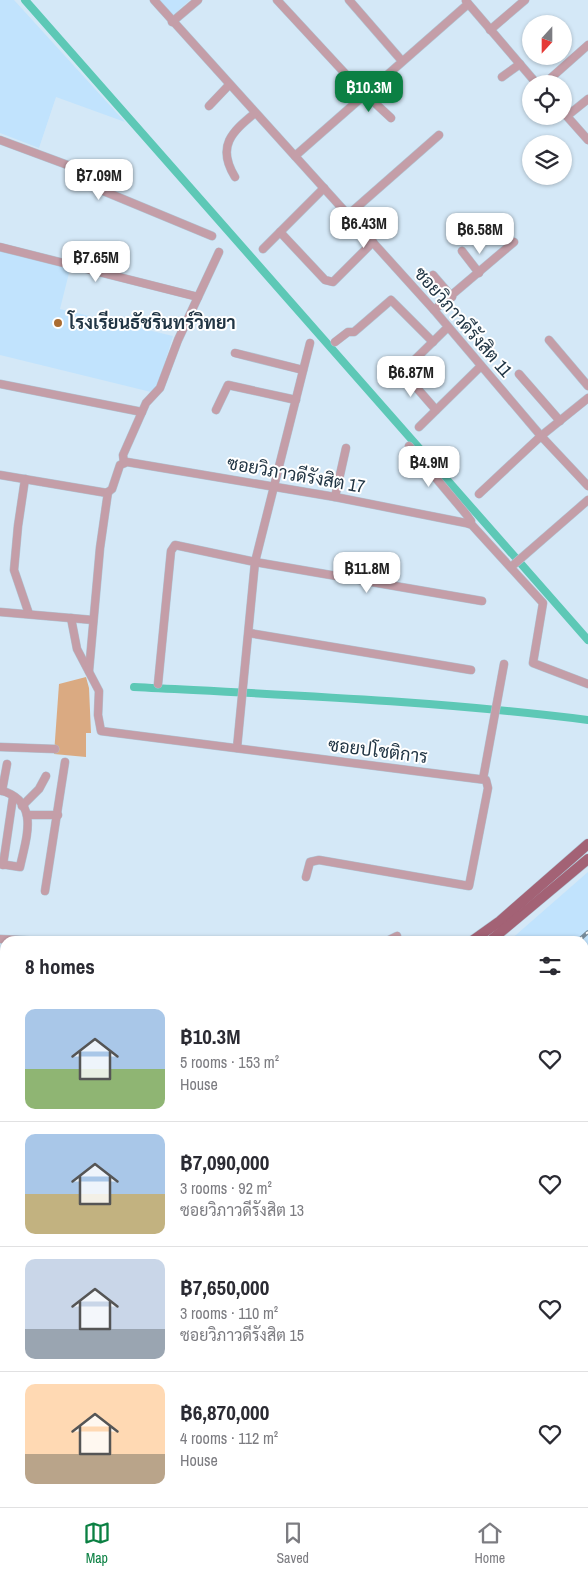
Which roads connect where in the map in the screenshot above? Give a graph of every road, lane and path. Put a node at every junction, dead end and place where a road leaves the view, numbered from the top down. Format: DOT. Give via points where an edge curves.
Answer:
graph roads {
  1 [pos="154,0"];
  2 [pos="198,0"];
  3 [pos="277,0"];
  4 [pos="348,0"];
  5 [pos="525,0"];
  6 [pos="466,2"];
  7 [pos="172,22"];
  8 [pos="490,30"];
  9 [pos="588,45"];
  10 [pos="402,61"];
  11 [pos="520,64"];
  12 [pos="529,75"];
  13 [pos="554,75"];
  14 [pos="502,77"];
  15 [pos="229,85"];
  16 [pos="368,93"];
  17 [pos="588,99"];
  18 [pos="208,106"];
  19 [pos="572,110"];
  20 [pos="255,113"];
  21 [pos="391,118"];
  22 [pos="572,123"];
  23 [pos="439,135"];
  24 [pos="0,140"];
  25 [pos="588,140"];
  26 [pos="295,156"];
  27 [pos="234,177"];
  28 [pos="324,188"];
  29 [pos="348,215"];
  30 [pos="280,232"];
  31 [pos="212,236"];
  32 [pos="373,242"];
  33 [pos="514,242"];
  34 [pos="0,247"];
  35 [pos="263,249"];
  36 [pos="462,251"];
  37 [pos="219,252"];
  38 [pos="480,273"];
  39 [pos="433,275"];
  40 [pos="198,297"];
  41 [pos="452,297"];
  42 [pos="434,310"];
  43 [pos="448,327"];
  44 [pos="549,340"];
  45 [pos="335,342"];
  46 [pos="433,342"];
  47 [pos="310,344"];
  48 [pos="235,353"];
  49 [pos="481,366"];
  50 [pos="303,370"];
  51 [pos="402,371"];
  52 [pos="519,374"];
  53 [pos="396,378"];
  54 [pos="0,384"];
  55 [pos="588,386"];
  56 [pos="588,398"];
  57 [pos="296,400"];
  58 [pos="216,410"];
  59 [pos="436,410"];
  60 [pos="142,412"];
  61 [pos="560,421"];
  62 [pos="419,427"];
  63 [pos="541,436"];
  64 [pos="409,446"];
  65 [pos="346,448"];
  66 [pos="124,463"];
  67 [pos="0,475"];
  68 [pos="25,479"];
  69 [pos="588,486"];
  70 [pos="274,487"];
  71 [pos="108,492"];
  72 [pos="479,494"];
  73 [pos="335,497"];
  74 [pos="588,500"];
  75 [pos="469,524"];
  76 [pos="255,562"];
  77 [pos="511,567"];
  78 [pos="482,601"];
  79 [pos="0,612"];
  80 [pos="29,614"];
  81 [pos="71,618"];
  82 [pos="93,620"];
  83 [pos="249,633"];
  84 [pos="504,664"];
  85 [pos="471,670"];
  86 [pos="89,672"];
  87 [pos="158,684"];
  88 [pos="588,684"];
  89 [pos="0,747"];
  90 [pos="237,748"];
  91 [pos="55,749"];
  92 [pos="66,762"];
  93 [pos="7,764"];
  94 [pos="46,776"];
  95 [pos="482,779"];
  96 [pos="1,791"];
  97 [pos="13,797"];
  98 [pos="22,806"];
  99 [pos="27,815"];
  100 [pos="58,815"];
  101 [pos="588,844"];
  102 [pos="588,859"];
  103 [pos="1,864"];
  104 [pos="306,877"];
  105 [pos="45,891"];
  106 [pos="479,936"];
  107 [pos="496,936"];
  1 -- 7 [label="street, ซอยวิภาวดีรังสิต 11"];
  2 -- 7 [label="street"];
  3 -- 16 [label="street"];
  4 -- 10 [label="street"];
  5 -- 8 [label="street"];
  6 -- 8 [label="street"];
  6 -- 10 [label="street"];
  7 -- 15 [label="street, ซอยวิภาวดีรังสิต 11"];
  8 -- 11 [label="street"];
  9 -- 13 [label="street"];
  10 -- 16 [label="street"];
  11 -- 12 [label="street"];
  11 -- 14 [label="street"];
  15 -- 18 [label="street"];
  15 -- 20 [label="street, ซอยวิภาวดีรังสิต 11"];
  16 -- 21 [label="street"];
  16 -- 26 [label="street"];
  17 -- 19 [label="street"];
  20 -- 26 [label="street, ซอยวิภาวดีรังสิต 11"];
  20 -- 27 [label="street" via="233,132 229,141 227,161"];
  22 -- 25 [label="street"];
  23 -- 29 [label="street"];
  24 -- 31 [label="street" via="89,173 101,190"];
  26 -- 28 [label="street, ซอยวิภาวดีรังสิต 11"];
  28 -- 29 [label="street, ซอยวิภาวดีรังสิต 11"];
  28 -- 30 [label="street"];
  29 -- 32 [label="street, ซอยวิภาวดีรังสิต 11"];
  30 -- 32 [label="street" via="325,280 333,282"];
  30 -- 35 [label="street"];
  32 -- 42 [label="street, ซอยวิภาวดีรังสิต 11"];
  33 -- 38 [label="street"];
  34 -- 40 [label="street"];
  36 -- 38 [label="street"];
  37 -- 40 [label="street"];
  38 -- 41 [label="street"];
  39 -- 41 [label="street"];
  40 -- 60 [label="street" via="160,388"];
  41 -- 42 [label="street"];
  42 -- 43 [label="street, ซอยวิภาวดีรังสิต 11"];
  43 -- 46 [label="street"];
  43 -- 49 [label="street, ซอยวิภาวดีรังสิต 11"];
  44 -- 55 [label="street"];
  45 -- 46 [label="street" via="348,332 354,332 391,300"];
  46 -- 51 [label="street"];
  47 -- 50 [label="street"];
  48 -- 50 [label="street"];
  49 -- 59 [label="street"];
  49 -- 63 [label="street, ซอยวิภาวดีรังสิต 11"];
  50 -- 57 [label="street"];
  51 -- 53 [label="street"];
  51 -- 59 [label="street"];
  52 -- 61 [label="street"];
  54 -- 60 [label="street"];
  56 -- 61 [label="street"];
  57 -- 58 [label="street" via="228,386"];
  57 -- 70 [label="street"];
  59 -- 62 [label="street"];
  60 -- 66 [label="street" via="123,455"];
  61 -- 63 [label="street"];
  63 -- 69 [label="street, ซอยวิภาวดีรังสิต 11"];
  63 -- 72 [label="street"];
  64 -- 75 [label="street" via="466,514 471,521"];
  65 -- 73 [label="street"];
  66 -- 70 [label="street, ซอยวิภาวดีรังสิต 17"];
  66 -- 71 [label="street" via="120,465"];
  67 -- 68 [label="street"];
  68 -- 71 [label="street"];
  68 -- 80 [label="street" via="14,570"];
  70 -- 73 [label="street, ซอยวิภาวดีรังสิต 17"];
  70 -- 76 [label="street"];
  71 -- 82 [label="street"];
  73 -- 75 [label="street, ซอยวิภาวดีรังสิต 17"];
  74 -- 77 [label="street"];
  75 -- 77 [label="street"];
  76 -- 78 [label="street"];
  76 -- 83 [label="street"];
  76 -- 87 [label="street" via="178,545 172,547"];
  77 -- 88 [label="street" via="543,603 533,663"];
  79 -- 80 [label="street"];
  80 -- 81 [label="street"];
  81 -- 82 [label="street"];
  81 -- 86 [label="street, ซอยปโชติการ" via="77,649"];
  82 -- 86 [label="street"];
  83 -- 85 [label="street"];
  83 -- 90 [label="street"];
  84 -- 95 [label="street"];
  86 -- 90 [label="street, ซอยปโชติการ" via="99,691 101,731"];
  89 -- 91 [label="street"];
  90 -- 95 [label="street, ซอยปโชติการ"];
  92 -- 100 [label="street"];
  93 -- 96 [label="street"];
  94 -- 98 [label="street" via="39,789"];
  95 -- 104 [label="street" via="486,780 488,788 468,886 319,860 310,862"];
  96 -- 97 [label="street"];
  97 -- 98 [label="street"];
  97 -- 103 [label="street"];
  98 -- 99 [label="street"];
  99 -- 100 [label="street"];
  99 -- 103 [label="street" via="29,820 20,868"];
  100 -- 105 [label="street"];
  101 -- 106 [label="main road"];
  102 -- 107 [label="main road"];
}
